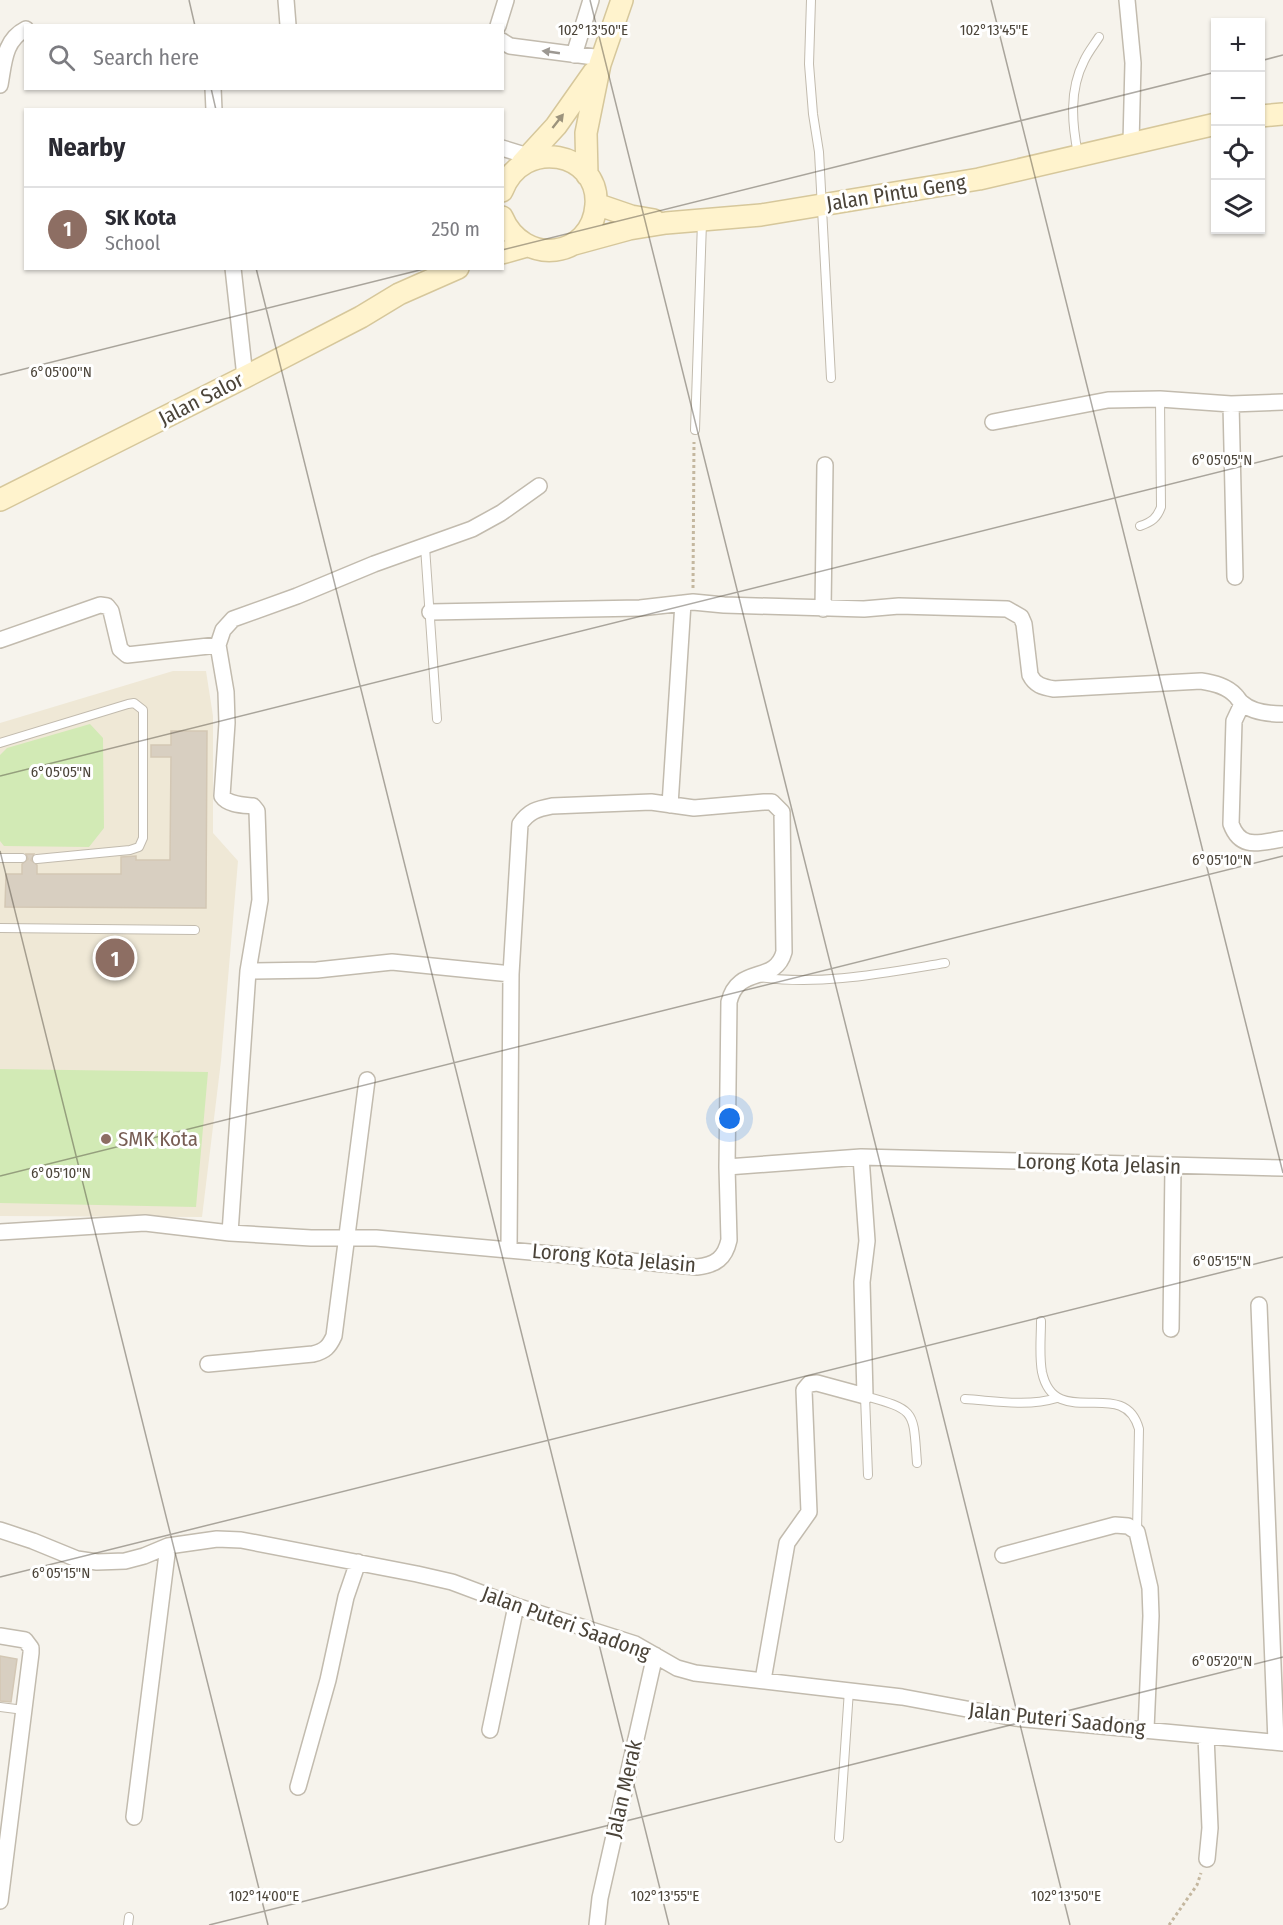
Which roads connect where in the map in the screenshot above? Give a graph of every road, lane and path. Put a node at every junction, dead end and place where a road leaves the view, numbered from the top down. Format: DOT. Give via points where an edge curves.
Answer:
graph roads {
  1 [pos="286,0"];
  2 [pos="506,0"];
  3 [pos="591,0"];
  4 [pos="622,0"];
  5 [pos="811,0"];
  6 [pos="1127,0"];
  7 [pos="288,24"];
  8 [pos="499,24"];
  9 [pos="24,30"];
  10 [pos="1100,37"];
  11 [pos="504,42"];
  12 [pos="574,55"];
  13 [pos="601,61"];
  14 [pos="0,85"];
  15 [pos="213,90"];
  16 [pos="214,108"];
  17 [pos="1283,114"];
  18 [pos="1265,116"];
  19 [pos="1211,125"];
  20 [pos="1131,143"];
  21 [pos="504,149"];
  22 [pos="1078,156"];
  23 [pos="524,161"];
  24 [pos="587,175"];
  25 [pos="504,188"];
  26 [pos="596,204"];
  27 [pos="822,205"];
  28 [pos="504,220"];
  29 [pos="702,220"];
  30 [pos="666,223"];
  31 [pos="573,244"];
  32 [pos="527,246"];
  33 [pos="504,252"];
  34 [pos="233,270"];
  35 [pos="426,270"];
  36 [pos="453,270"];
  37 [pos="399,294"];
  38 [pos="245,377"];
  39 [pos="831,378"];
  40 [pos="1160,399"];
  41 [pos="1283,402"];
  42 [pos="1231,404"];
  43 [pos="993,422"];
  44 [pos="694,430"];
  45 [pos="825,465"];
  46 [pos="539,486"];
  47 [pos="0,500"];
  48 [pos="1140,526"];
  49 [pos="425,547"];
  50 [pos="1235,577"];
  51 [pos="688,602"];
  52 [pos="823,609"];
  53 [pos="430,612"];
  54 [pos="0,640"];
  55 [pos="218,645"];
  56 [pos="1242,704"];
  57 [pos="1283,714"];
  58 [pos="437,719"];
  59 [pos="0,743"];
  60 [pos="670,805"];
  61 [pos="1283,839"];
  62 [pos="0,858"];
  63 [pos="22,858"];
  64 [pos="37,859"];
  65 [pos="0,928"];
  66 [pos="195,930"];
  67 [pos="945,963"];
  68 [pos="248,970"];
  69 [pos="511,974"];
  70 [pos="754,976"];
  71 [pos="367,1080"];
  72 [pos="861,1157"];
  73 [pos="1173,1166"];
  74 [pos="727,1167"];
  75 [pos="1283,1168"];
  76 [pos="0,1232"];
  77 [pos="230,1233"];
  78 [pos="347,1238"];
  79 [pos="509,1249"];
  80 [pos="1260,1305"];
  81 [pos="1041,1321"];
  82 [pos="1171,1329"];
  83 [pos="208,1364"];
  84 [pos="865,1396"];
  85 [pos="1057,1398"];
  86 [pos="965,1399"];
  87 [pos="917,1462"];
  88 [pos="868,1475"];
  89 [pos="0,1530"];
  90 [pos="1137,1532"];
  91 [pos="168,1546"];
  92 [pos="1003,1556"];
  93 [pos="358,1562"];
  94 [pos="516,1606"];
  95 [pos="0,1636"];
  96 [pos="656,1655"];
  97 [pos="763,1680"];
  98 [pos="849,1690"];
  99 [pos="0,1707"];
  100 [pos="24,1710"];
  101 [pos="1146,1729"];
  102 [pos="490,1730"];
  103 [pos="1206,1736"];
  104 [pos="1280,1742"];
  105 [pos="298,1787"];
  106 [pos="7,1792"];
  107 [pos="134,1817"];
  108 [pos="839,1838"];
  109 [pos="1207,1859"];
  110 [pos="2,1871"];
  111 [pos="0,1901"];
  112 [pos="597,1925"];
  113 [pos="1169,1925"];
  1 -- 7 [label="street"];
  2 -- 8 [label="street"];
  3 -- 12 [label="street"];
  4 -- 13 [label="main road"];
  5 -- 27 [label="lane" via="809,64"];
  6 -- 20 [label="street" via="1133,63"];
  9 -- 14 [label="street" via="15,34 8,45"];
  10 -- 22 [label="lane" via="1083,62 1074,94 1072,124"];
  12 -- 11 [label="street, one-way"];
  12 -- 13 [label="street"];
  23 -- 13 [label="main road, one-way" via="556,126"];
  13 -- 24 [label="main road" via="585,133"];
  15 -- 16 [label="street"];
  17 -- 18 [label="main road"];
  19 -- 20 [label="main road, Jalan Pintu Geng"];
  20 -- 22 [label="main road, Jalan Pintu Geng"];
  21 -- 23 [label="street"];
  22 -- 27 [label="main road, Jalan Pintu Geng" via="980,179"];
  23 -- 24 [label="main road" via="555,157 576,165"];
  23 -- 25 [label="main road"];
  24 -- 26 [label="main road"];
  26 -- 30 [label="main road"];
  26 -- 31 [label="main road" via="585,234"];
  27 -- 29 [label="main road, Jalan Pintu Geng"];
  27 -- 39 [label="lane"];
  28 -- 32 [label="main road" via="512,234"];
  29 -- 30 [label="main road, Jalan Pintu Geng"];
  29 -- 44 [label="lane"];
  30 -- 31 [label="main road, Jalan Pintu Geng"];
  31 -- 32 [label="main road, Jalan Pintu Geng" via="559,250"];
  32 -- 33 [label="main road"];
  34 -- 38 [label="street"];
  35 -- 37 [label="main road, Jalan Salor"];
  36 -- 37 [label="main road, Jalan Salor"];
  37 -- 38 [label="main road, Jalan Salor"];
  38 -- 47 [label="main road, Jalan Salor"];
  40 -- 42 [label="street"];
  40 -- 43 [label="street" via="1108,400"];
  40 -- 48 [label="lane" via="1161,507 1158,516"];
  41 -- 42 [label="street"];
  42 -- 50 [label="street"];
  44 -- 51 [label="path"];
  45 -- 52 [label="street"];
  46 -- 49 [label="street" via="472,529"];
  49 -- 53 [label="lane"];
  49 -- 55 [label="street" via="233,620 223,630"];
  51 -- 52 [label="street"];
  51 -- 53 [label="street" via="640,608"];
  51 -- 60 [label="street"];
  52 -- 56 [label="street" via="1007,609 1021,617 1030,675 1042,687 1202,681 1226,688"];
  53 -- 58 [label="lane"];
  54 -- 55 [label="street" via="100,604 111,611 120,649 127,655"];
  55 -- 68 [label="street" via="227,723 222,796 230,802 254,806 258,816 260,900"];
  56 -- 57 [label="street"];
  56 -- 61 [label="street" via="1234,721 1231,824 1240,840"];
  59 -- 64 [label="lane" via="128,704 134,703 143,710 143,838 139,847"];
  60 -- 69 [label="street" via="651,802 552,806 526,815 520,824"];
  60 -- 70 [label="street" via="694,808 772,802 782,812 784,952 782,962"];
  62 -- 63 [label="lane"];
  65 -- 66 [label="lane"];
  67 -- 70 [label="lane" via="868,976 787,981"];
  68 -- 69 [label="street" via="317,970 392,962"];
  68 -- 77 [label="street"];
  69 -- 79 [label="street"];
  70 -- 74 [label="street" via="736,984 729,1002"];
  71 -- 78 [label="street"];
  72 -- 73 [label="street, Lorong Kota Jelasin"];
  72 -- 74 [label="street, Lorong Kota Jelasin"];
  72 -- 84 [label="street" via="867,1241 862,1281"];
  73 -- 75 [label="street, Lorong Kota Jelasin"];
  73 -- 82 [label="street"];
  74 -- 79 [label="street, Lorong Kota Jelasin" via="729,1240 720,1260 708,1266"];
  76 -- 77 [label="street, Lorong Kota Jelasin" via="145,1223"];
  77 -- 78 [label="street, Lorong Kota Jelasin"];
  78 -- 79 [label="street, Lorong Kota Jelasin"];
  78 -- 83 [label="street" via="330,1346 313,1354"];
  80 -- 104 [label="street"];
  81 -- 85 [label="lane" via="1042,1373"];
  84 -- 87 [label="lane" via="894,1404 913,1419"];
  84 -- 88 [label="lane"];
  84 -- 97 [label="street" via="817,1383 804,1390 809,1512 787,1544"];
  85 -- 86 [label="lane" via="1016,1403"];
  85 -- 90 [label="lane" via="1068,1403 1119,1405 1136,1418"];
  89 -- 91 [label="street, Jalan Puteri Saadong" via="77,1559 97,1562 125,1561"];
  90 -- 92 [label="street" via="1115,1525"];
  90 -- 101 [label="street" via="1150,1588"];
  91 -- 93 [label="street, Jalan Puteri Saadong" via="241,1540"];
  91 -- 107 [label="street"];
  93 -- 94 [label="street, Jalan Puteri Saadong" via="452,1582"];
  93 -- 105 [label="street"];
  94 -- 96 [label="street, Jalan Puteri Saadong" via="635,1644"];
  94 -- 102 [label="street"];
  95 -- 100 [label="street" via="25,1640 30,1647"];
  96 -- 97 [label="street, Jalan Puteri Saadong" via="677,1668 696,1673"];
  96 -- 112 [label="street, Jalan Merak"];
  97 -- 98 [label="street, Jalan Puteri Saadong"];
  98 -- 101 [label="street, Jalan Puteri Saadong" via="1015,1718"];
  98 -- 108 [label="lane"];
  99 -- 100 [label="lane"];
  100 -- 106 [label="street"];
  101 -- 103 [label="street, Jalan Puteri Saadong"];
  103 -- 104 [label="street, Jalan Puteri Saadong"];
  103 -- 109 [label="street" via="1210,1828"];
  106 -- 110 [label="street"];
  109 -- 113 [label="path" via="1197,1886"];
  110 -- 111 [label="street"];
}
